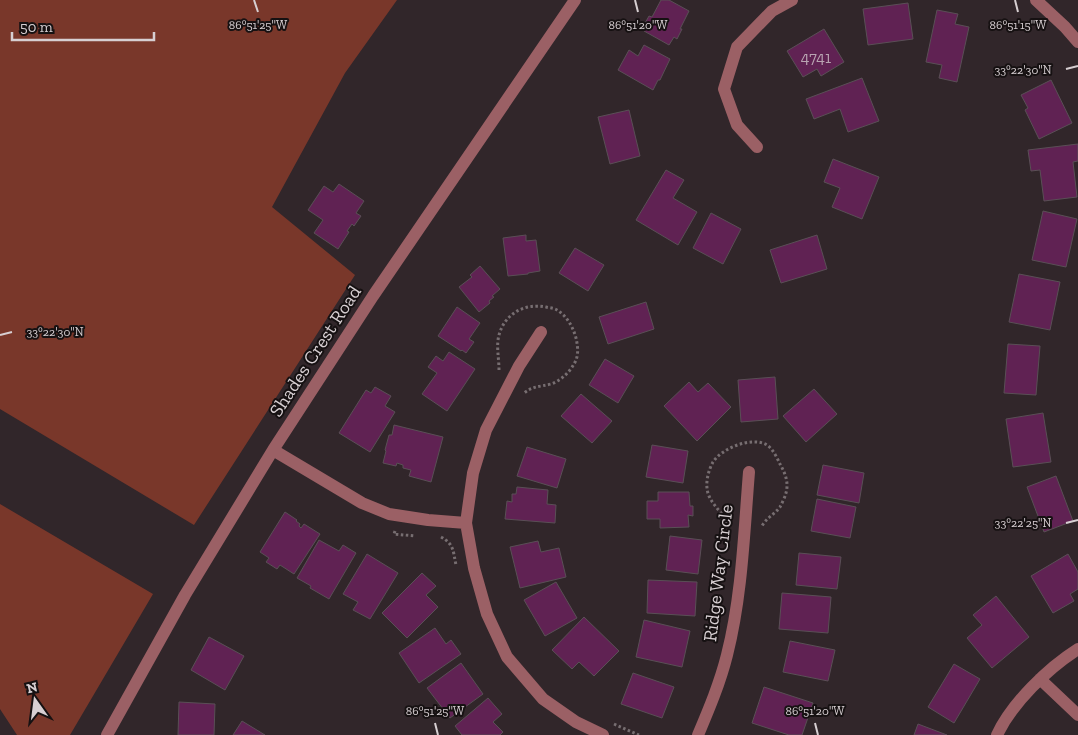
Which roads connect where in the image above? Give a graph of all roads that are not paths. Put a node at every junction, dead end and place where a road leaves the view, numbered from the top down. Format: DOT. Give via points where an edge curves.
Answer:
graph roads {
  1 [pos="574,0"];
  2 [pos="792,0"];
  3 [pos="1036,0"];
  4 [pos="1078,42"];
  5 [pos="757,147"];
  6 [pos="541,332"];
  7 [pos="273,450"];
  8 [pos="750,472"];
  9 [pos="466,523"];
  10 [pos="1078,649"];
  11 [pos="1040,678"];
  12 [pos="1078,715"];
  13 [pos="107,735"];
  14 [pos="603,735"];
  15 [pos="698,735"];
  16 [pos="997,735"];
  1 -- 7 [label="street, Shades Crest Road" via="373,296"];
  2 -- 5 [label="street" via="772,11 737,48 724,89 737,125"];
  3 -- 4 [label="street"];
  6 -- 9 [label="street" via="519,366 486,430 473,473"];
  7 -- 9 [label="street" via="362,503 389,514"];
  7 -- 13 [label="street, Shades Crest Road" via="185,595"];
  8 -- 15 [label="street, Ridge Way Circle" via="737,603 727,654"];
  9 -- 14 [label="street" via="487,614 507,657 543,699 576,722"];
  10 -- 11 [label="street"];
  11 -- 12 [label="street"];
  11 -- 16 [label="street" via="1017,704"];
}
